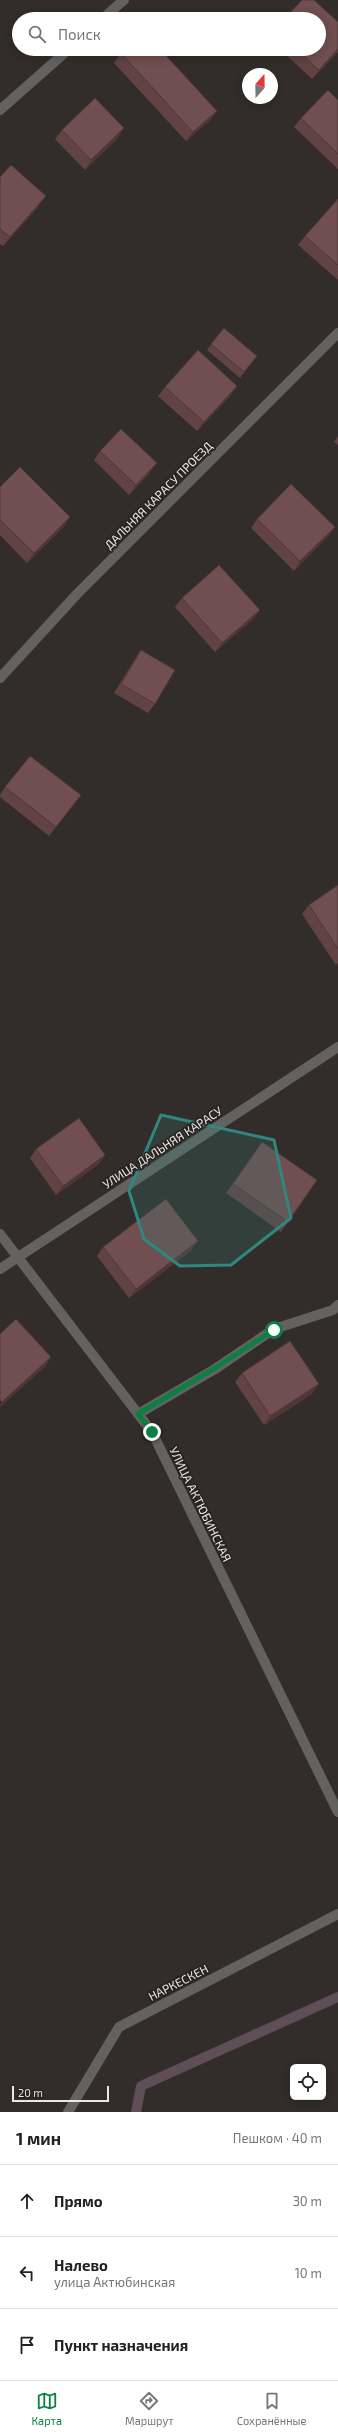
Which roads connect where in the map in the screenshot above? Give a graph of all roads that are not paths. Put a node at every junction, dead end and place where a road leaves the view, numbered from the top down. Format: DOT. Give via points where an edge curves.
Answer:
graph roads {
  1 [pos="124,0"];
  2 [pos="110,12"];
  3 [pos="61,56"];
  4 [pos="0,110"];
  5 [pos="338,333"];
  6 [pos="0,678"];
  7 [pos="338,1047"];
  8 [pos="0,1234"];
  9 [pos="18,1256"];
  10 [pos="0,1269"];
  11 [pos="338,1305"];
  12 [pos="138,1414"];
  13 [pos="338,1812"];
  14 [pos="338,1914"];
  15 [pos="68,2112"];
  1 -- 2 [label="street"];
  3 -- 4 [label="street"];
  5 -- 6 [label="street, ДАЛЬНЯЯ КАРАСУ ПРОЕЗД" via="77,594"];
  7 -- 9 [label="street, УЛИЦА ДАЛЬНЯЯ КАРАСУ"];
  8 -- 9 [label="street, УЛИЦА АКТЮБИНСКАЯ"];
  9 -- 10 [label="street, УЛИЦА ДАЛЬНЯЯ КАРАСУ"];
  9 -- 12 [label="street, УЛИЦА АКТЮБИНСКАЯ"];
  11 -- 12 [label="street" via="333,1310 274,1330"];
  12 -- 13 [label="street, УЛИЦА АКТЮБИНСКАЯ" via="155,1440"];
  14 -- 15 [label="street, НАРКЕСКЕН" via="119,2027"];
}
